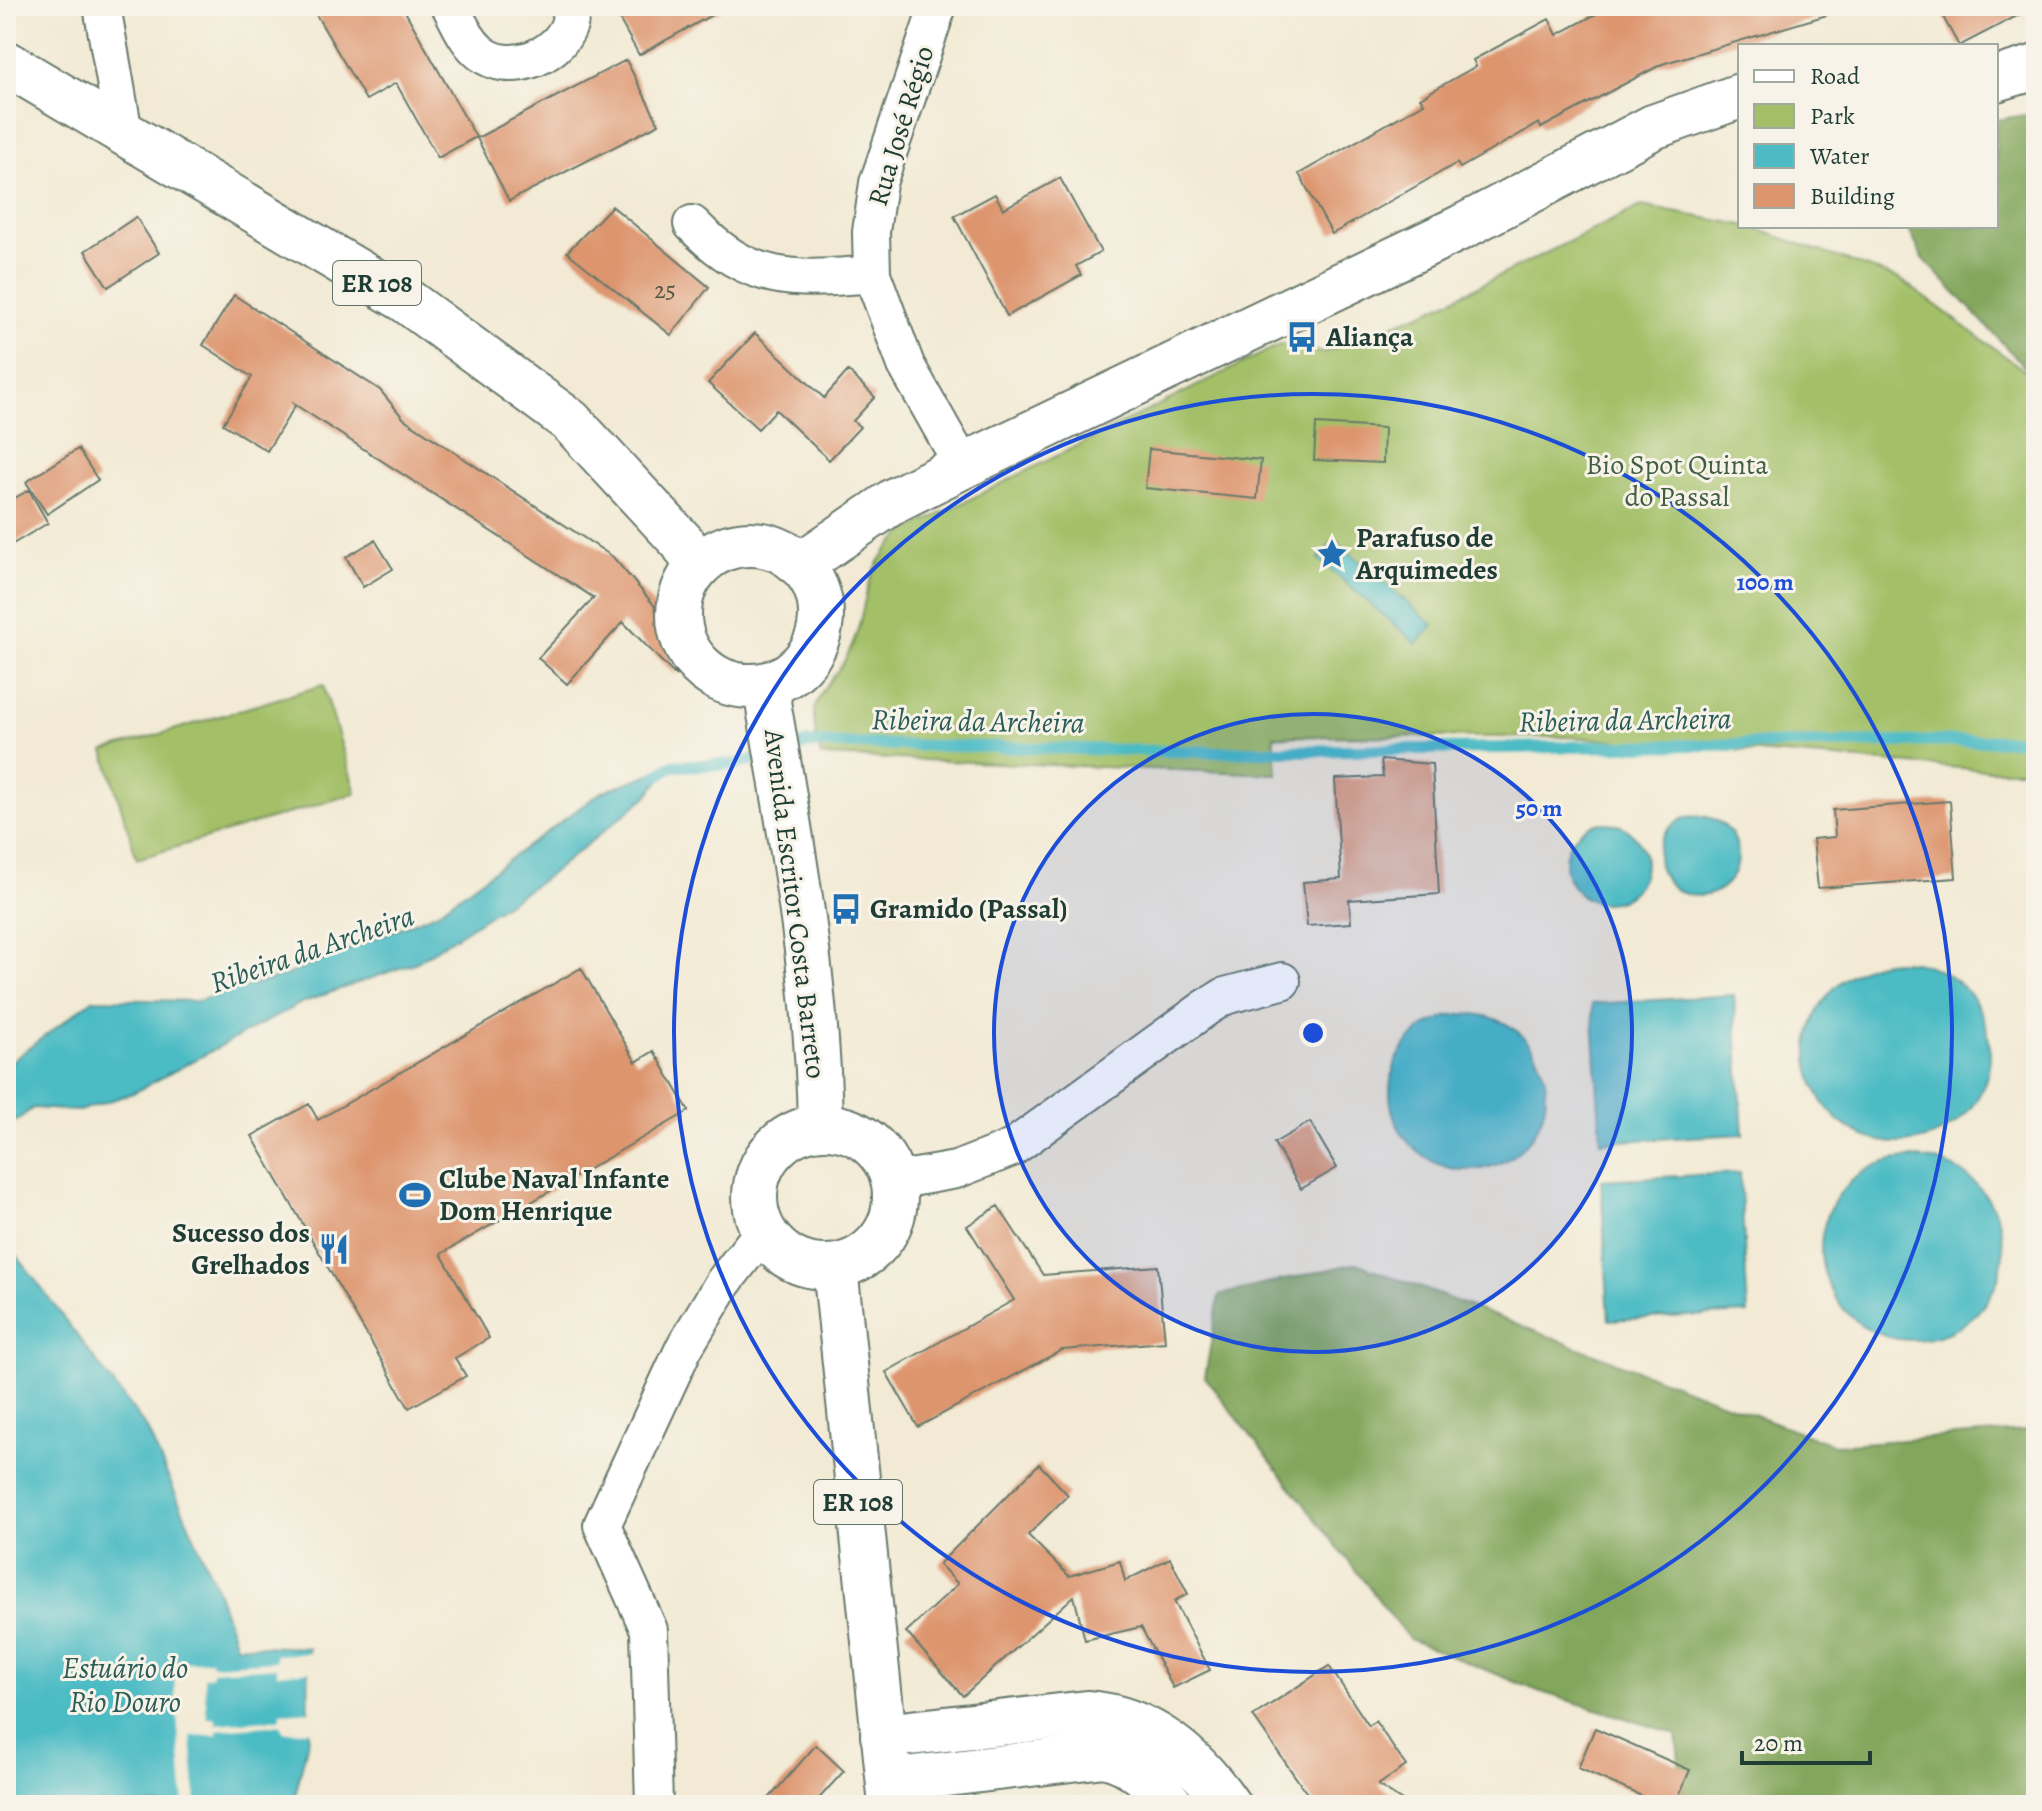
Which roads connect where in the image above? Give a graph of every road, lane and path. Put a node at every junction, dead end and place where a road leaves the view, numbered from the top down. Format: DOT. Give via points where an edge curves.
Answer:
graph roads {
  1 [pos="102,6"];
  2 [pos="450,6"];
  3 [pos="570,6"];
  4 [pos="938,6"];
  5 [pos="6,63"];
  6 [pos="2036,67"];
  7 [pos="1998,78"];
  8 [pos="1738,97"];
  9 [pos="124,133"];
  10 [pos="692,224"];
  11 [pos="872,274"];
  12 [pos="963,466"];
  13 [pos="800,565"];
  14 [pos="697,566"];
  15 [pos="771,683"];
  16 [pos="1282,981"];
  17 [pos="820,1126"];
  18 [pos="894,1181"];
  19 [pos="764,1230"];
  20 [pos="835,1267"];
  21 [pos="883,1736"];
  22 [pos="890,1793"];
  23 [pos="654,1805"];
  24 [pos="1171,1805"];
  25 [pos="1228,1805"];
  1 -- 9 [label="street"];
  2 -- 3 [label="street" via="471,43 502,63 538,58 569,25"];
  4 -- 11 [label="street, Rua José Régio" via="878,183"];
  5 -- 9 [label="main road, ER 108"];
  6 -- 7 [label="main road"];
  8 -- 12 [label="main road" via="1653,127 1462,227"];
  9 -- 14 [label="main road, ER 108" via="404,299 570,421 683,543"];
  10 -- 11 [label="street" via="711,244 760,273 811,279"];
  11 -- 12 [label="street, Rua José Régio" via="906,365"];
  12 -- 13 [label="main road" via="895,500"];
  13 -- 14 [label="main road" via="773,547 744,543 720,549"];
  13 -- 15 [label="main road" via="817,590 821,608 815,642 793,672"];
  14 -- 15 [label="main road" via="685,583 678,616 685,646 721,681"];
  15 -- 17 [label="main road, Avenida Escritor Costa Barreto" via="768,702 819,1059"];
  16 -- 18 [label="street" via="1216,1002 1012,1148 956,1170"];
  17 -- 18 [label="main road" via="848,1130 867,1140 887,1162"];
  17 -- 19 [label="main road" via="793,1134 771,1151 759,1172 755,1197"];
  18 -- 20 [label="main road" via="889,1227 874,1249"];
  19 -- 20 [label="main road" via="784,1254 807,1266"];
  19 -- 23 [label="street" via="723,1283 684,1348 602,1525 649,1630"];
  20 -- 21 [label="main road, ER 108"];
  21 -- 22 [label="main road, ER 108"];
  21 -- 25 [label="main road" via="1087,1713 1118,1716 1164,1738"];
  22 -- 24 [label="main road" via="1104,1755 1143,1772"];
}
